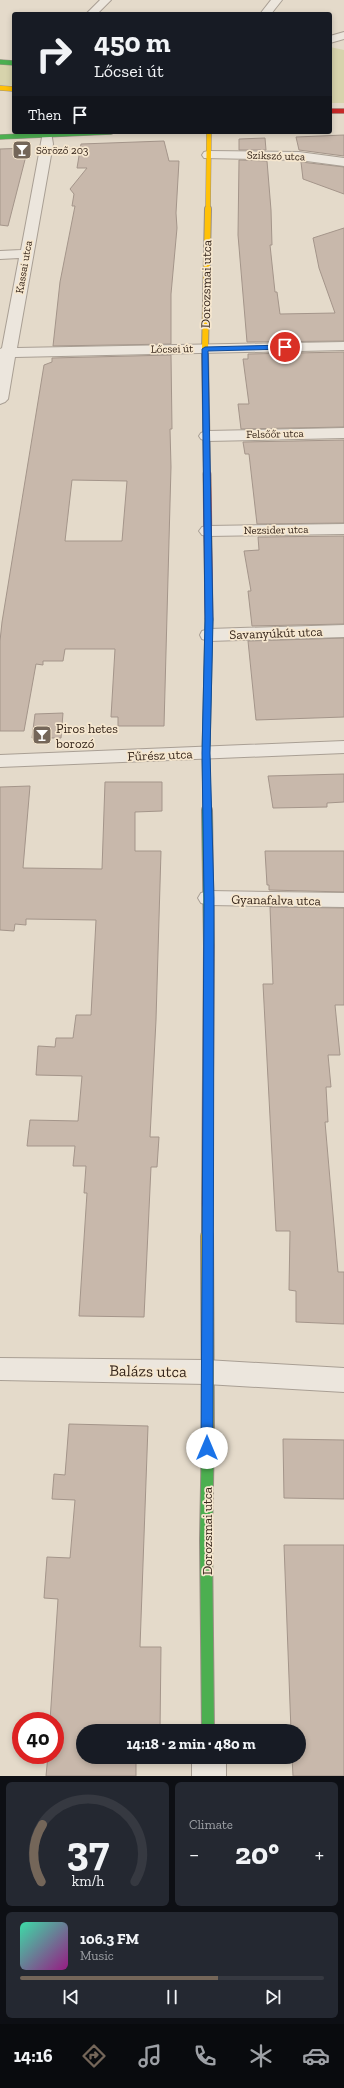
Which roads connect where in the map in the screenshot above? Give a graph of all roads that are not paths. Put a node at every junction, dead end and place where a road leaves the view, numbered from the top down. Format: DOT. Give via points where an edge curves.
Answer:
graph roads {
  1 [pos="106,0"];
  2 [pos="277,0"];
  3 [pos="93,12"];
  4 [pos="267,12"];
  5 [pos="344,35"];
  6 [pos="332,39"];
  7 [pos="0,62"];
  8 [pos="12,63"];
  9 [pos="332,111"];
  10 [pos="344,111"];
  11 [pos="68,134"];
  12 [pos="209,134"];
  13 [pos="47,135"];
  14 [pos="0,137"];
  15 [pos="208,155"];
  16 [pos="344,162"];
  17 [pos="27,254"];
  18 [pos="0,255"];
  19 [pos="344,346"];
  20 [pos="205,349"];
  21 [pos="4,353"];
  22 [pos="0,399"];
  23 [pos="344,432"];
  24 [pos="207,436"];
  25 [pos="344,529"];
  26 [pos="208,531"];
  27 [pos="344,631"];
  28 [pos="209,635"];
  29 [pos="344,747"];
  30 [pos="206,753"];
  31 [pos="0,761"];
  32 [pos="209,898"];
  33 [pos="344,900"];
  34 [pos="0,1369"];
  35 [pos="206,1372"];
  36 [pos="344,1380"];
  37 [pos="208,1724"];
  38 [pos="208,1764"];
  39 [pos="209,1776"];
  1 -- 3 [label="street"];
  2 -- 4 [label="street"];
  5 -- 6 [label="street"];
  7 -- 8 [label="street"];
  9 -- 10 [label="street"];
  11 -- 13 [label="street"];
  12 -- 15 [label="street, Dorozsmai utca"];
  13 -- 14 [label="street"];
  13 -- 17 [label="street, Kassai utca"];
  15 -- 16 [label="street, Szikszó utca" via="299,156"];
  15 -- 20 [label="street, Dorozsmai utca"];
  17 -- 18 [label="street"];
  17 -- 21 [label="street, Kassai utca"];
  19 -- 20 [label="street, Lőcsei út"];
  20 -- 21 [label="street, Lőcsei út"];
  20 -- 24 [label="street, Dorozsmai utca"];
  21 -- 22 [label="street, Kassai utca"];
  23 -- 24 [label="street, Felsőőr utca"];
  24 -- 26 [label="street, Dorozsmai utca"];
  25 -- 26 [label="street, Nezsider utca"];
  26 -- 28 [label="street, Dorozsmai utca"];
  27 -- 28 [label="street, Savanyúkút utca"];
  28 -- 30 [label="street, Dorozsmai utca"];
  29 -- 30 [label="street, Fűrész utca"];
  30 -- 31 [label="street, Fűrész utca"];
  30 -- 32 [label="street, Dorozsmai utca"];
  32 -- 33 [label="street, Gyanafalva utca"];
  32 -- 35 [label="street, Dorozsmai utca"];
  34 -- 35 [label="street, Balázs utca"];
  35 -- 36 [label="street, Balázs utca"];
  35 -- 37 [label="street, Dorozsmai utca"];
  38 -- 39 [label="street"];
}
